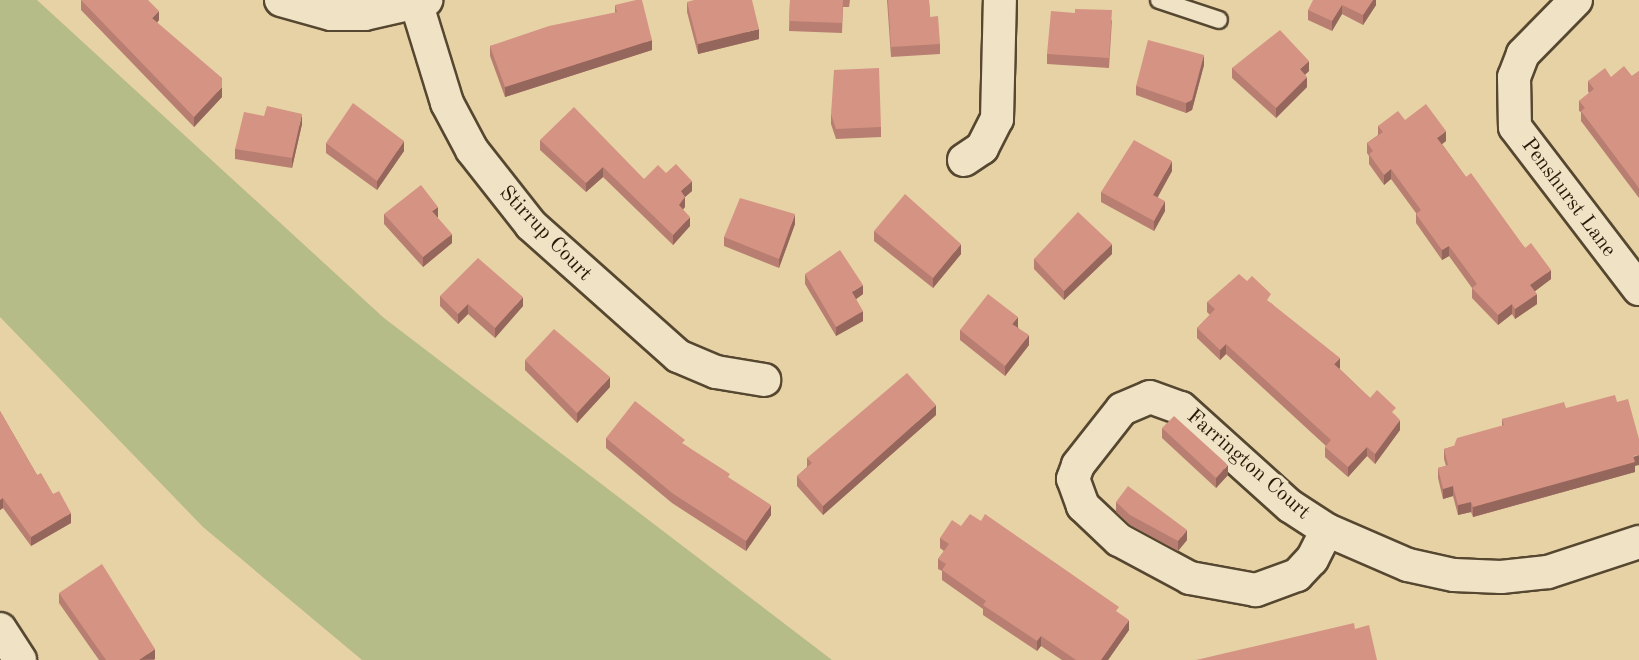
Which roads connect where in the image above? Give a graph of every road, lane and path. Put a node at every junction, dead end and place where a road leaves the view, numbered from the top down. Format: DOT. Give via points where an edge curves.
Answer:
graph roads {
  1 [pos="281,0"];
  2 [pos="1000,0"];
  3 [pos="1159,0"];
  4 [pos="1576,0"];
  5 [pos="421,1"];
  6 [pos="1219,20"];
  7 [pos="964,160"];
  8 [pos="1639,289"];
  9 [pos="764,380"];
  10 [pos="1327,530"];
  11 [pos="1639,542"];
  12 [pos="0,629"];
  13 [pos="20,660"];
  1 -- 5 [label="street" via="331,14 365,13"];
  2 -- 7 [label="street" via="997,119 982,148"];
  3 -- 6 [label="lane"];
  4 -- 8 [label="street, Penshurst Lane" via="1523,54 1514,77 1515,127"];
  5 -- 9 [label="street, Stirrup Court" via="447,103 472,150 531,225 678,356 716,372"];
  10 -- 10 [label="street, Farrington Court" via="1290,506 1181,408 1166,400 1150,397 1122,409 1078,465 1073,479 1083,506 1119,540 1190,578 1230,588 1256,590 1297,575 1312,559"];
  10 -- 11 [label="street, Farrington Court" via="1408,565 1489,576 1548,572"];
  12 -- 13 [label="street"];
}
